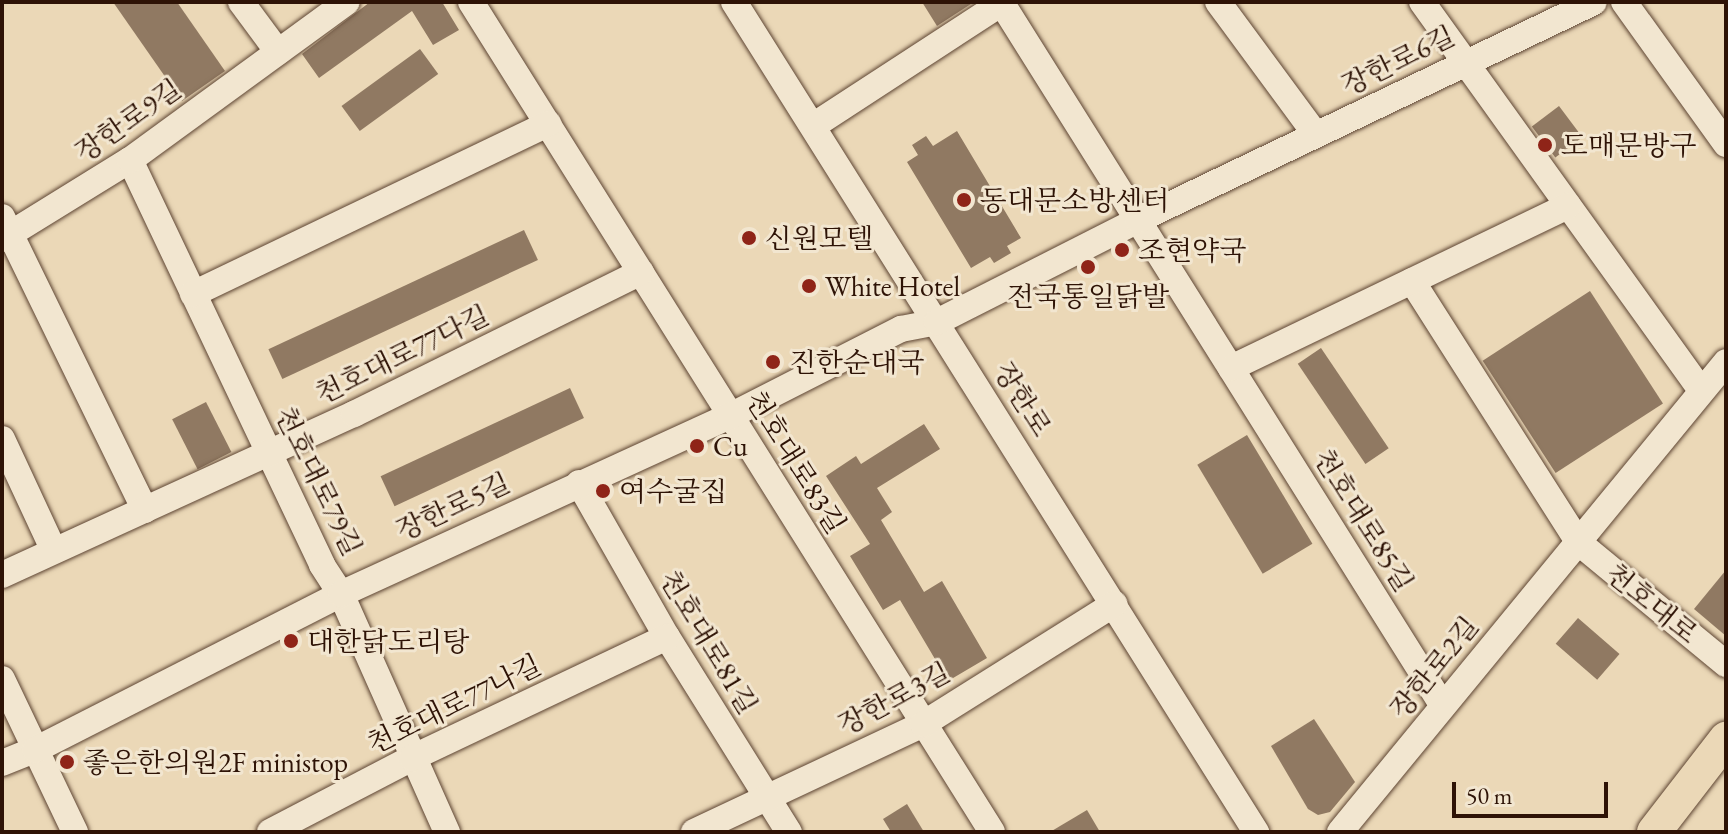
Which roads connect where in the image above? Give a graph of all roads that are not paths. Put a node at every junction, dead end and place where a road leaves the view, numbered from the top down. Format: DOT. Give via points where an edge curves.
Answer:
graph roads {
  1 [pos="241,2"];
  2 [pos="347,2"];
  3 [pos="471,2"];
  4 [pos="734,2"];
  5 [pos="1002,2"];
  6 [pos="1218,2"];
  7 [pos="1422,2"];
  8 [pos="1594,2"];
  9 [pos="1624,2"];
  10 [pos="278,52"];
  11 [pos="1466,63"];
  12 [pos="548,124"];
  13 [pos="813,126"];
  14 [pos="1316,135"];
  15 [pos="1726,144"];
  16 [pos="130,160"];
  17 [pos="1568,206"];
  18 [pos="1138,220"];
  19 [pos="5,230"];
  20 [pos="641,272"];
  21 [pos="1412,281"];
  22 [pos="193,294"];
  23 [pos="937,322"];
  24 [pos="1726,362"];
  25 [pos="1231,368"];
  26 [pos="1702,391"];
  27 [pos="730,416"];
  28 [pos="2,439"];
  29 [pos="268,453"];
  30 [pos="579,483"];
  31 [pos="145,510"];
  32 [pos="1578,542"];
  33 [pos="54,551"];
  34 [pos="2,575"];
  35 [pos="341,594"];
  36 [pos="1114,604"];
  37 [pos="667,637"];
  38 [pos="1726,664"];
  39 [pos="2,679"];
  40 [pos="1443,706"];
  41 [pos="923,724"];
  42 [pos="1726,739"];
  43 [pos="35,750"];
  44 [pos="412,758"];
  45 [pos="2,763"];
  46 [pos="767,798"];
  47 [pos="75,832"];
  48 [pos="270,832"];
  49 [pos="447,832"];
  50 [pos="694,832"];
  51 [pos="789,832"];
  52 [pos="992,832"];
  53 [pos="1256,832"];
  54 [pos="1340,832"];
  55 [pos="1654,832"];
  1 -- 10 [label="street"];
  2 -- 10 [label="street, 장한로9길"];
  3 -- 12 [label="street, 천호대로83길"];
  4 -- 13 [label="street, 장한로"];
  5 -- 13 [label="street"];
  5 -- 18 [label="street, 천호대로85길"];
  6 -- 14 [label="street"];
  7 -- 11 [label="street"];
  8 -- 11 [label="street, 장한로6길"];
  9 -- 15 [label="street"];
  10 -- 16 [label="street, 장한로9길"];
  11 -- 14 [label="street, 장한로6길"];
  11 -- 17 [label="street"];
  12 -- 20 [label="street, 천호대로83길"];
  12 -- 22 [label="street"];
  13 -- 23 [label="street, 장한로"];
  14 -- 18 [label="street, 장한로6길"];
  16 -- 19 [label="street, 장한로9길"];
  16 -- 22 [label="street, 천호대로79길"];
  17 -- 21 [label="street"];
  17 -- 26 [label="street"];
  18 -- 23 [label="street, 장한로6길"];
  18 -- 25 [label="street, 천호대로85길"];
  19 -- 31 [label="street"];
  20 -- 27 [label="street, 천호대로83길"];
  20 -- 29 [label="street, 천호대로77다길"];
  21 -- 25 [label="street"];
  21 -- 32 [label="street"];
  22 -- 29 [label="street, 천호대로79길"];
  23 -- 27 [label="street, 장한로5길" via="901,329"];
  23 -- 36 [label="street, 장한로"];
  24 -- 26 [label="street, 장한로2길"];
  25 -- 40 [label="street, 천호대로85길"];
  26 -- 32 [label="street, 장한로2길"];
  27 -- 30 [label="street, 장한로5길"];
  27 -- 41 [label="street, 천호대로83길"];
  28 -- 33 [label="street"];
  29 -- 31 [label="street, 천호대로77다길"];
  29 -- 35 [label="street, 천호대로79길"];
  30 -- 35 [label="street, 장한로5길"];
  30 -- 37 [label="street, 천호대로81길"];
  31 -- 33 [label="street, 천호대로77다길"];
  32 -- 38 [label="street, 천호대로"];
  32 -- 40 [label="street, 장한로2길"];
  33 -- 34 [label="street, 천호대로77다길"];
  35 -- 43 [label="street, 장한로5길"];
  35 -- 44 [label="street, 천호대로79길"];
  36 -- 41 [label="street, 장한로3길"];
  36 -- 53 [label="street, 장한로"];
  37 -- 44 [label="street, 천호대로77나길"];
  37 -- 46 [label="street, 천호대로81길"];
  39 -- 43 [label="street"];
  40 -- 54 [label="street, 장한로2길"];
  41 -- 46 [label="street, 장한로3길"];
  41 -- 52 [label="street, 천호대로83길"];
  42 -- 55 [label="main road"];
  43 -- 45 [label="street, 장한로5길"];
  43 -- 47 [label="street"];
  44 -- 48 [label="street, 천호대로77나길"];
  44 -- 49 [label="street, 천호대로79길"];
  46 -- 50 [label="street, 장한로3길"];
  46 -- 51 [label="street, 천호대로81길"];
}
